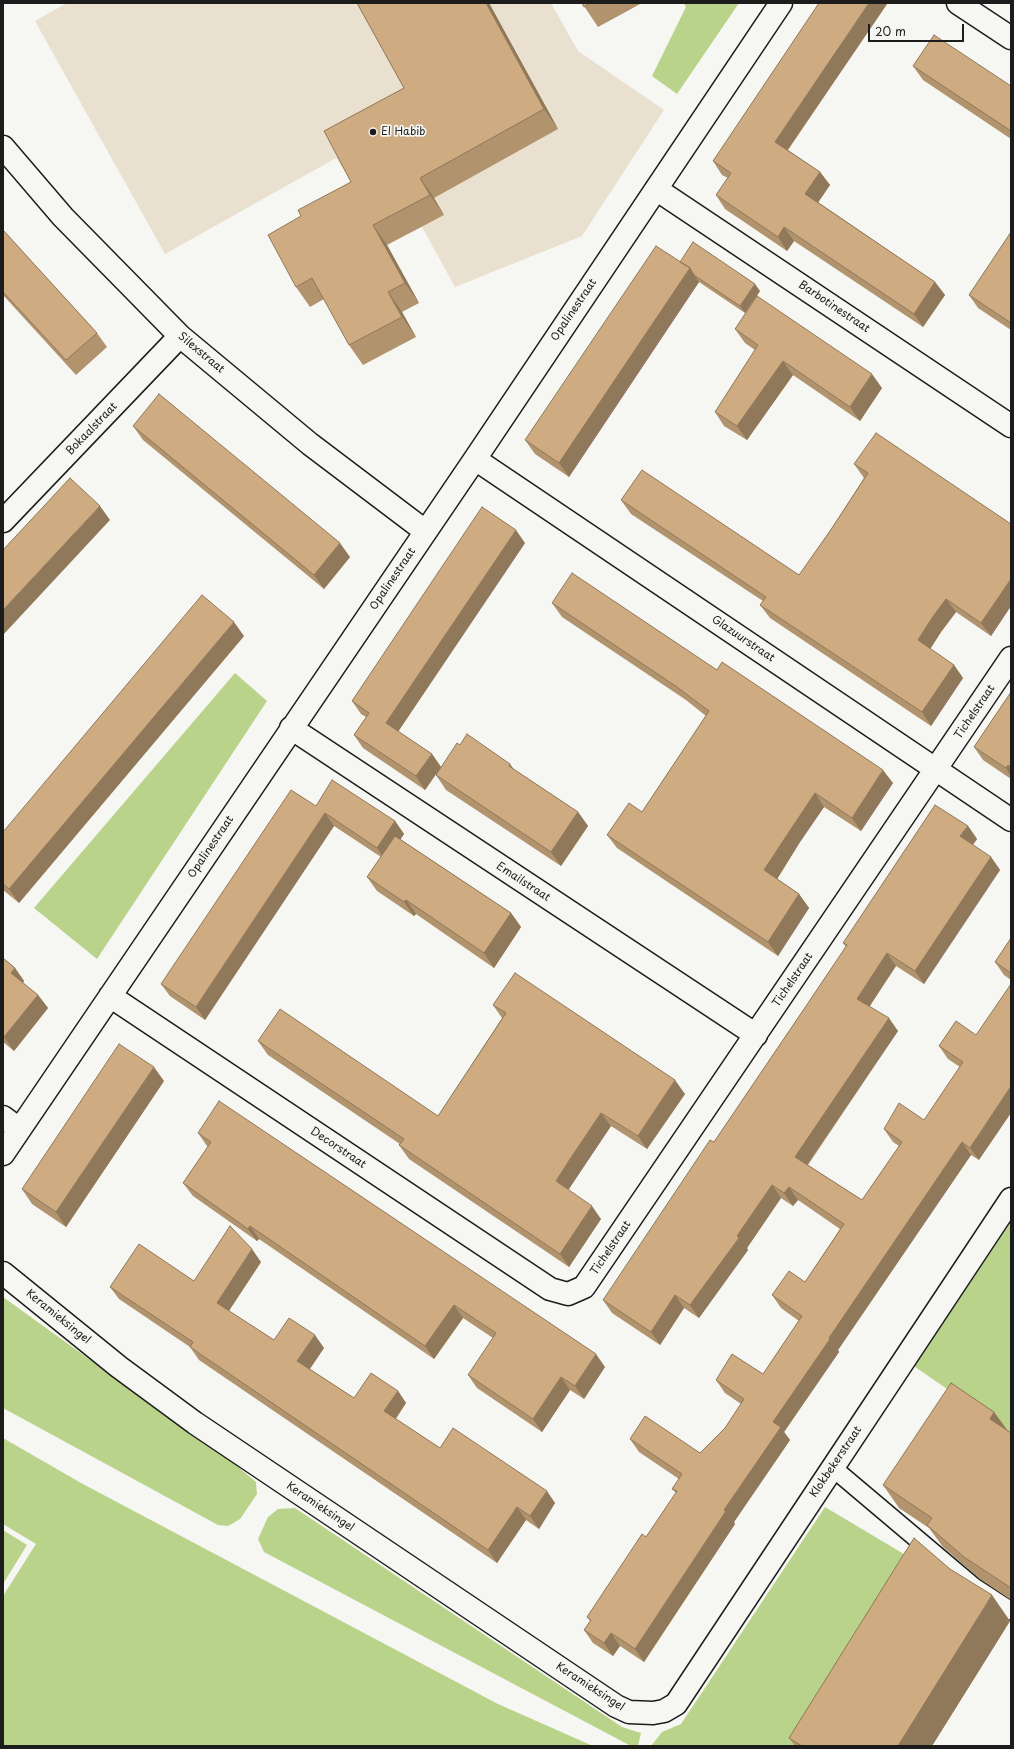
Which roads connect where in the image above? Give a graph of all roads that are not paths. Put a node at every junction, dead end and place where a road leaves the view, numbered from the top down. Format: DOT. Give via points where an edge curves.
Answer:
graph roads {
  1 [pos="781,3"];
  2 [pos="958,3"];
  3 [pos="1011,38"];
  4 [pos="3,147"];
  5 [pos="656,188"];
  6 [pos="180,336"];
  7 [pos="1011,426"];
  8 [pos="475,459"];
  9 [pos="3,521"];
  10 [pos="425,532"];
  11 [pos="1011,658"];
  12 [pos="291,728"];
  13 [pos="936,769"];
  14 [pos="1011,820"];
  15 [pos="110,996"];
  16 [pos="756,1036"];
  17 [pos="11,1123"];
  18 [pos="3,1154"];
  19 [pos="1011,1199"];
  20 [pos="3,1273"];
  21 [pos="568,1294"];
  22 [pos="833,1468"];
  23 [pos="1011,1611"];
  24 [pos="653,1713"];
  1 -- 5 [label="street, Opalinestraat"];
  2 -- 3 [label="street"];
  4 -- 6 [label="street, Silexstraat" via="63,217"];
  5 -- 7 [label="street, Barbotinestraat"];
  5 -- 8 [label="street, Opalinestraat"];
  6 -- 9 [label="street, Bokaalstraat"];
  6 -- 10 [label="street, Silexstraat" via="310,444"];
  8 -- 10 [label="street, Opalinestraat"];
  8 -- 13 [label="street, Glazuurstraat"];
  10 -- 12 [label="street, Opalinestraat"];
  11 -- 13 [label="street, Tichelstraat"];
  12 -- 15 [label="street, Opalinestraat"];
  12 -- 16 [label="street, Emailstraat"];
  13 -- 14 [label="street, Glazuurstraat"];
  13 -- 16 [label="street, Tichelstraat"];
  15 -- 17 [label="street, Opalinestraat"];
  15 -- 21 [label="street, Decorstraat" via="550,1289"];
  16 -- 21 [label="street, Tichelstraat" via="584,1288"];
  17 -- 18 [label="street, Opalinestraat"];
  19 -- 22 [label="street, Klokbekerstraat"];
  20 -- 24 [label="street, Keramieksingel" via="119,1367 195,1423 616,1706 630,1712"];
  22 -- 23 [label="lane" via="974,1587"];
  22 -- 24 [label="street, Klokbekerstraat" via="676,1704 664,1711"];
}
